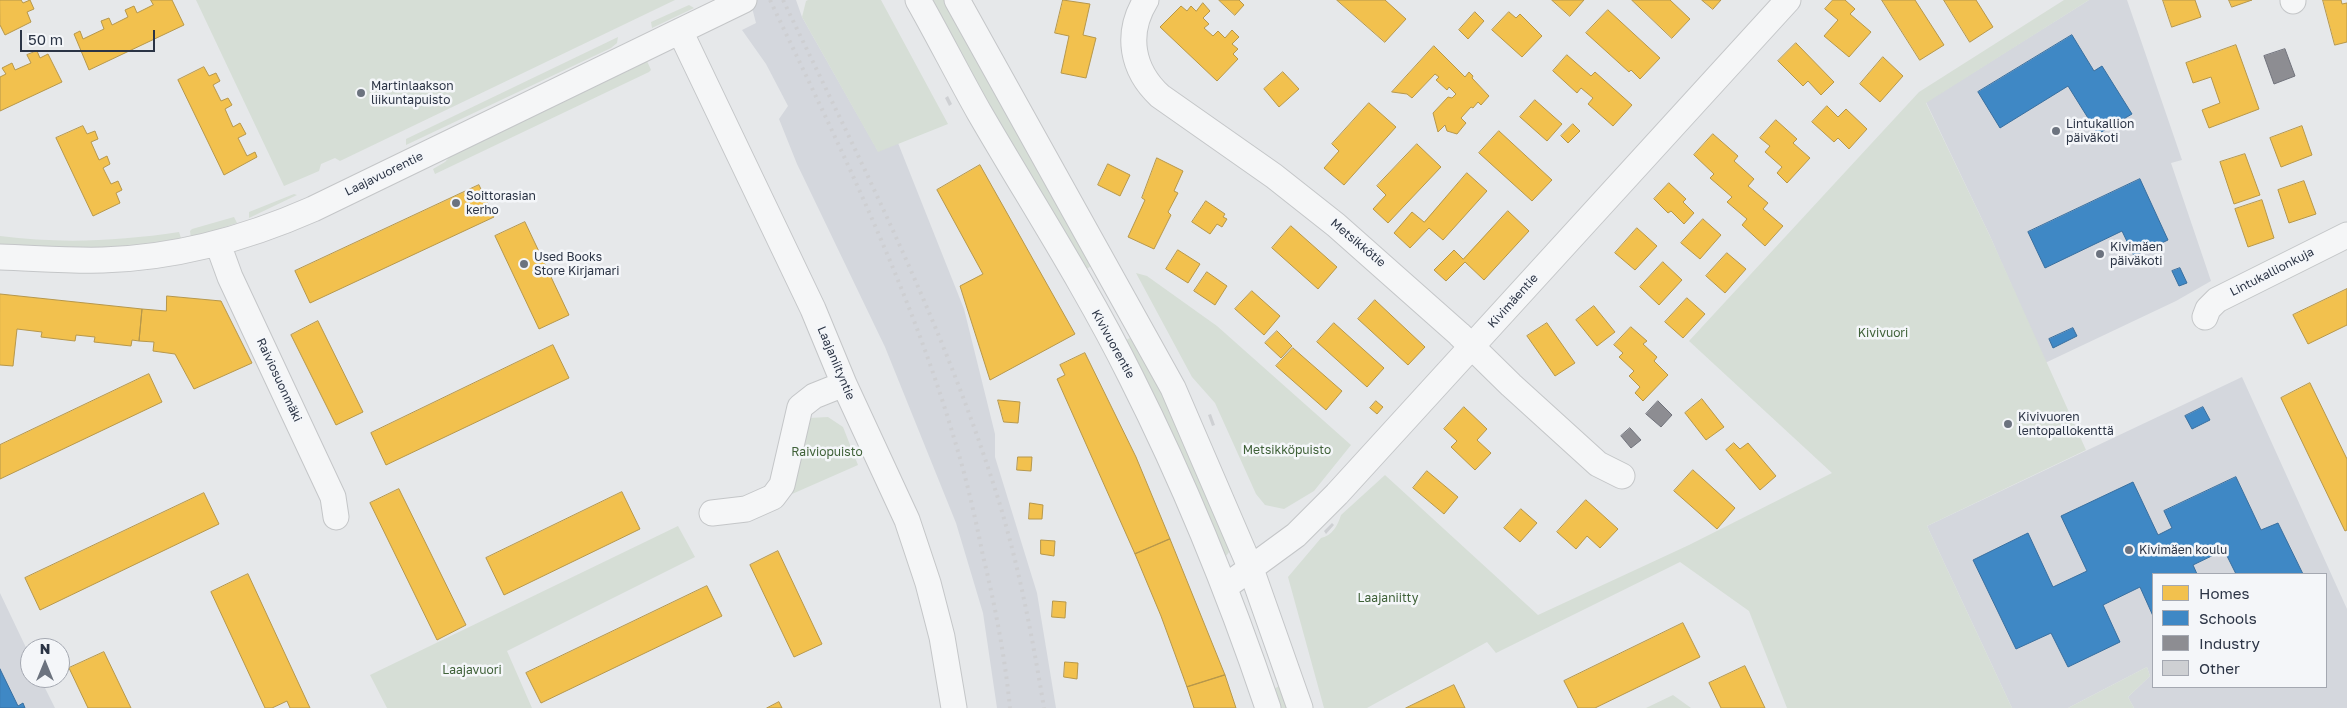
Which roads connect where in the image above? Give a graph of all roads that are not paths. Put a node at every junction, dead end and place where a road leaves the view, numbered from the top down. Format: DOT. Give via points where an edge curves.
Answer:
graph roads {
  1 [pos="918,0"];
  2 [pos="957,0"];
  3 [pos="1146,0"];
  4 [pos="1788,0"];
  5 [pos="738,3"];
  6 [pos="680,31"];
  7 [pos="2347,235"];
  8 [pos="218,244"];
  9 [pos="0,257"];
  10 [pos="2205,317"];
  11 [pos="1472,347"];
  12 [pos="844,384"];
  13 [pos="1622,476"];
  14 [pos="712,513"];
  15 [pos="336,517"];
  16 [pos="1251,568"];
  17 [pos="1225,587"];
  18 [pos="954,708"];
  19 [pos="1268,708"];
  20 [pos="1300,708"];
  1 -- 17 [label="street, Kivivuorentie" via="1131,377"];
  2 -- 16 [label="street" via="1173,388"];
  3 -- 11 [label="street, Metsikkötie" via="1136,22 1134,55 1148,84 1336,225"];
  4 -- 11 [label="street, Kivimäentie"];
  5 -- 6 [label="street, Laajavuorentie"];
  6 -- 8 [label="street, Laajavuorentie" via="313,209"];
  6 -- 12 [label="street, Laajaniityntie" via="813,309"];
  7 -- 10 [label="street, Lintukallionkuja" via="2217,300"];
  8 -- 9 [label="street, Laajavuorentie" via="105,260"];
  8 -- 15 [label="street, Raiviosuonmäki" via="230,278 333,497"];
  11 -- 13 [label="street, Metsikkötie" via="1598,464"];
  11 -- 16 [label="street, Kivimäentie" via="1323,508 1296,535"];
  12 -- 14 [label="street" via="814,396 800,407 782,485 773,498 746,510"];
  12 -- 18 [label="street, Laajaniityntie" via="907,520 942,637"];
  16 -- 17 [label="street, Kivimäentie"];
  16 -- 20 [label="street"];
  17 -- 19 [label="street, Kivivuorentie"];
}
